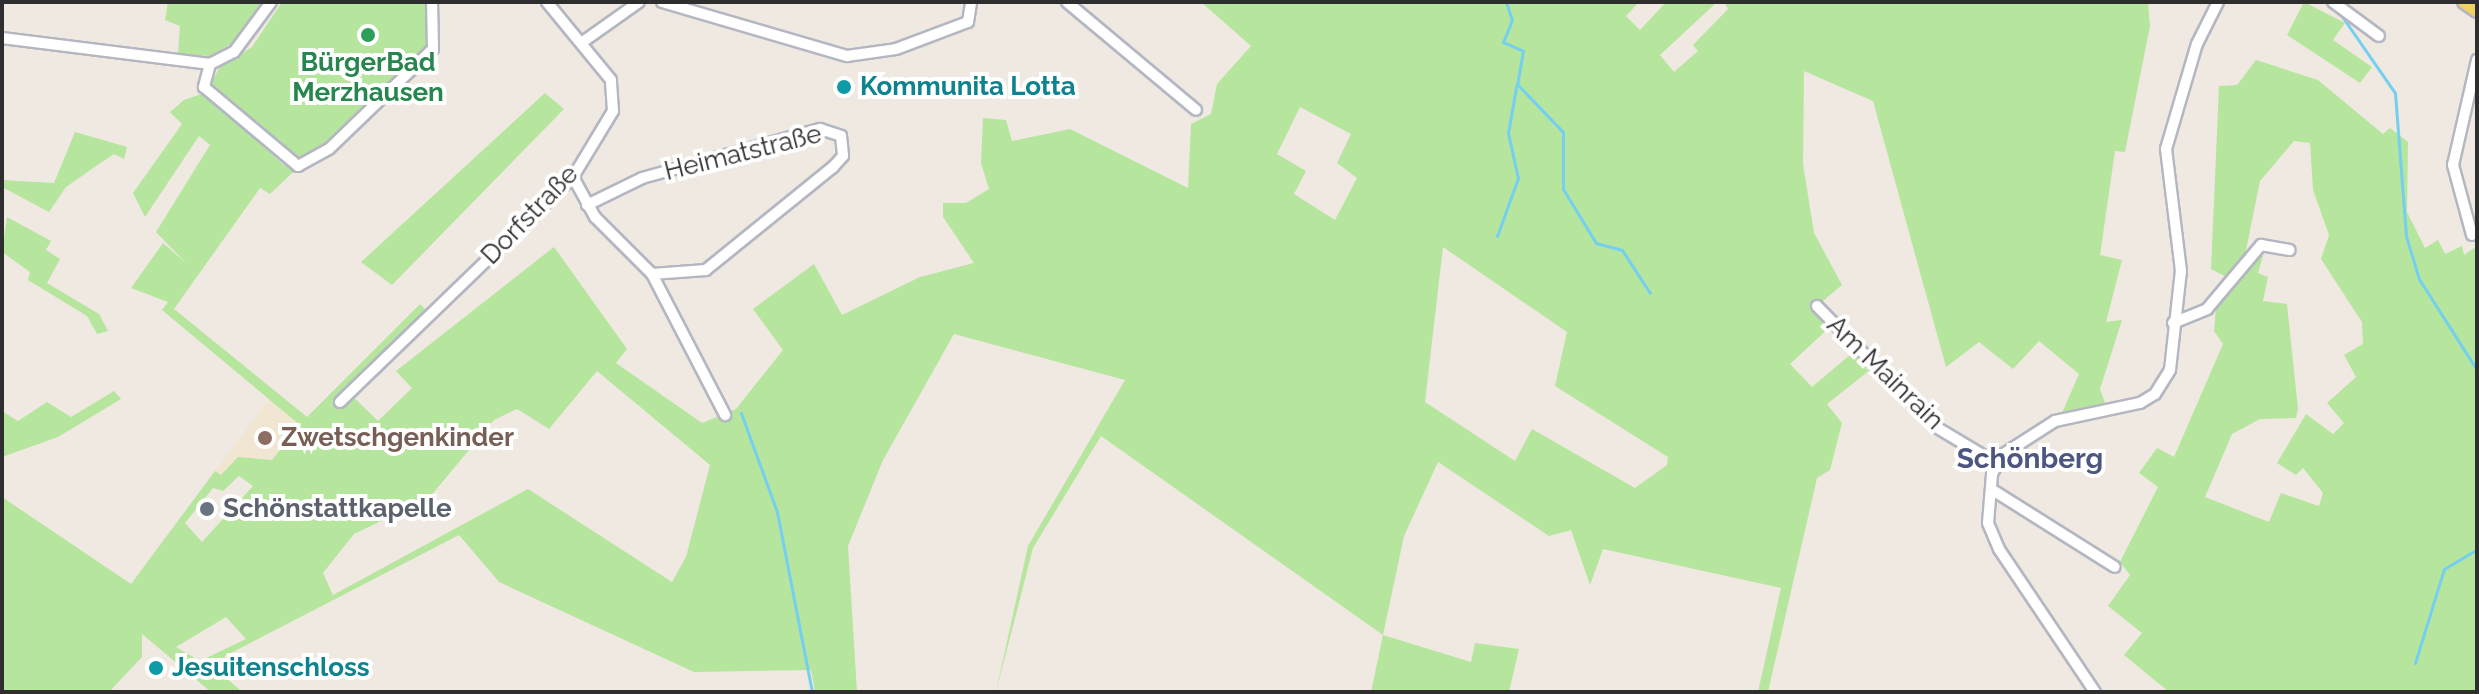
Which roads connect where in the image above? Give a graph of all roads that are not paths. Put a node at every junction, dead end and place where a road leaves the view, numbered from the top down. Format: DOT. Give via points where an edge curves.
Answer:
graph roads {
  1 [pos="271,2"];
  2 [pos="432,2"];
  3 [pos="547,2"];
  4 [pos="639,2"];
  5 [pos="662,2"];
  6 [pos="971,2"];
  7 [pos="1067,2"];
  8 [pos="2218,2"];
  9 [pos="2333,2"];
  10 [pos="2464,2"];
  11 [pos="2477,11"];
  12 [pos="2379,36"];
  13 [pos="2,38"];
  14 [pos="584,41"];
  15 [pos="2477,60"];
  16 [pos="210,64"];
  17 [pos="1196,110"];
  18 [pos="573,177"];
  19 [pos="587,205"];
  20 [pos="2472,235"];
  21 [pos="2290,250"];
  22 [pos="652,274"];
  23 [pos="1817,306"];
  24 [pos="2173,323"];
  25 [pos="340,402"];
  26 [pos="725,415"];
  27 [pos="1996,463"];
  28 [pos="1991,489"];
  29 [pos="2115,567"];
  30 [pos="2095,692"];
  1 -- 16 [label="street" via="234,52"];
  2 -- 16 [label="street" via="433,49 329,149 298,166 204,87"];
  3 -- 14 [label="street, Dorfstraße"];
  4 -- 14 [label="street"];
  5 -- 6 [label="street" via="847,56 896,49 968,22"];
  7 -- 17 [label="street"];
  8 -- 24 [label="street" via="2197,44 2166,149 2181,241"];
  9 -- 12 [label="street"];
  10 -- 11 [label="main road"];
  13 -- 16 [label="street"];
  14 -- 18 [label="street, Dorfstraße" via="615,93 613,111"];
  15 -- 20 [label="street" via="2453,165"];
  18 -- 19 [label="street"];
  18 -- 25 [label="street, Dorfstraße"];
  19 -- 22 [label="street"];
  19 -- 22 [label="street, Heimatstraße" via="642,178 820,129 841,136 843,156 833,167 706,270"];
  21 -- 24 [label="street" via="2261,245 2207,309"];
  22 -- 26 [label="street"];
  23 -- 27 [label="street, Am Mainrain" via="1936,427"];
  24 -- 27 [label="street" via="2170,370 2155,394 2055,421"];
  27 -- 28 [label="street"];
  28 -- 29 [label="street"];
  28 -- 30 [label="street" via="1988,523 1999,549"];
}
